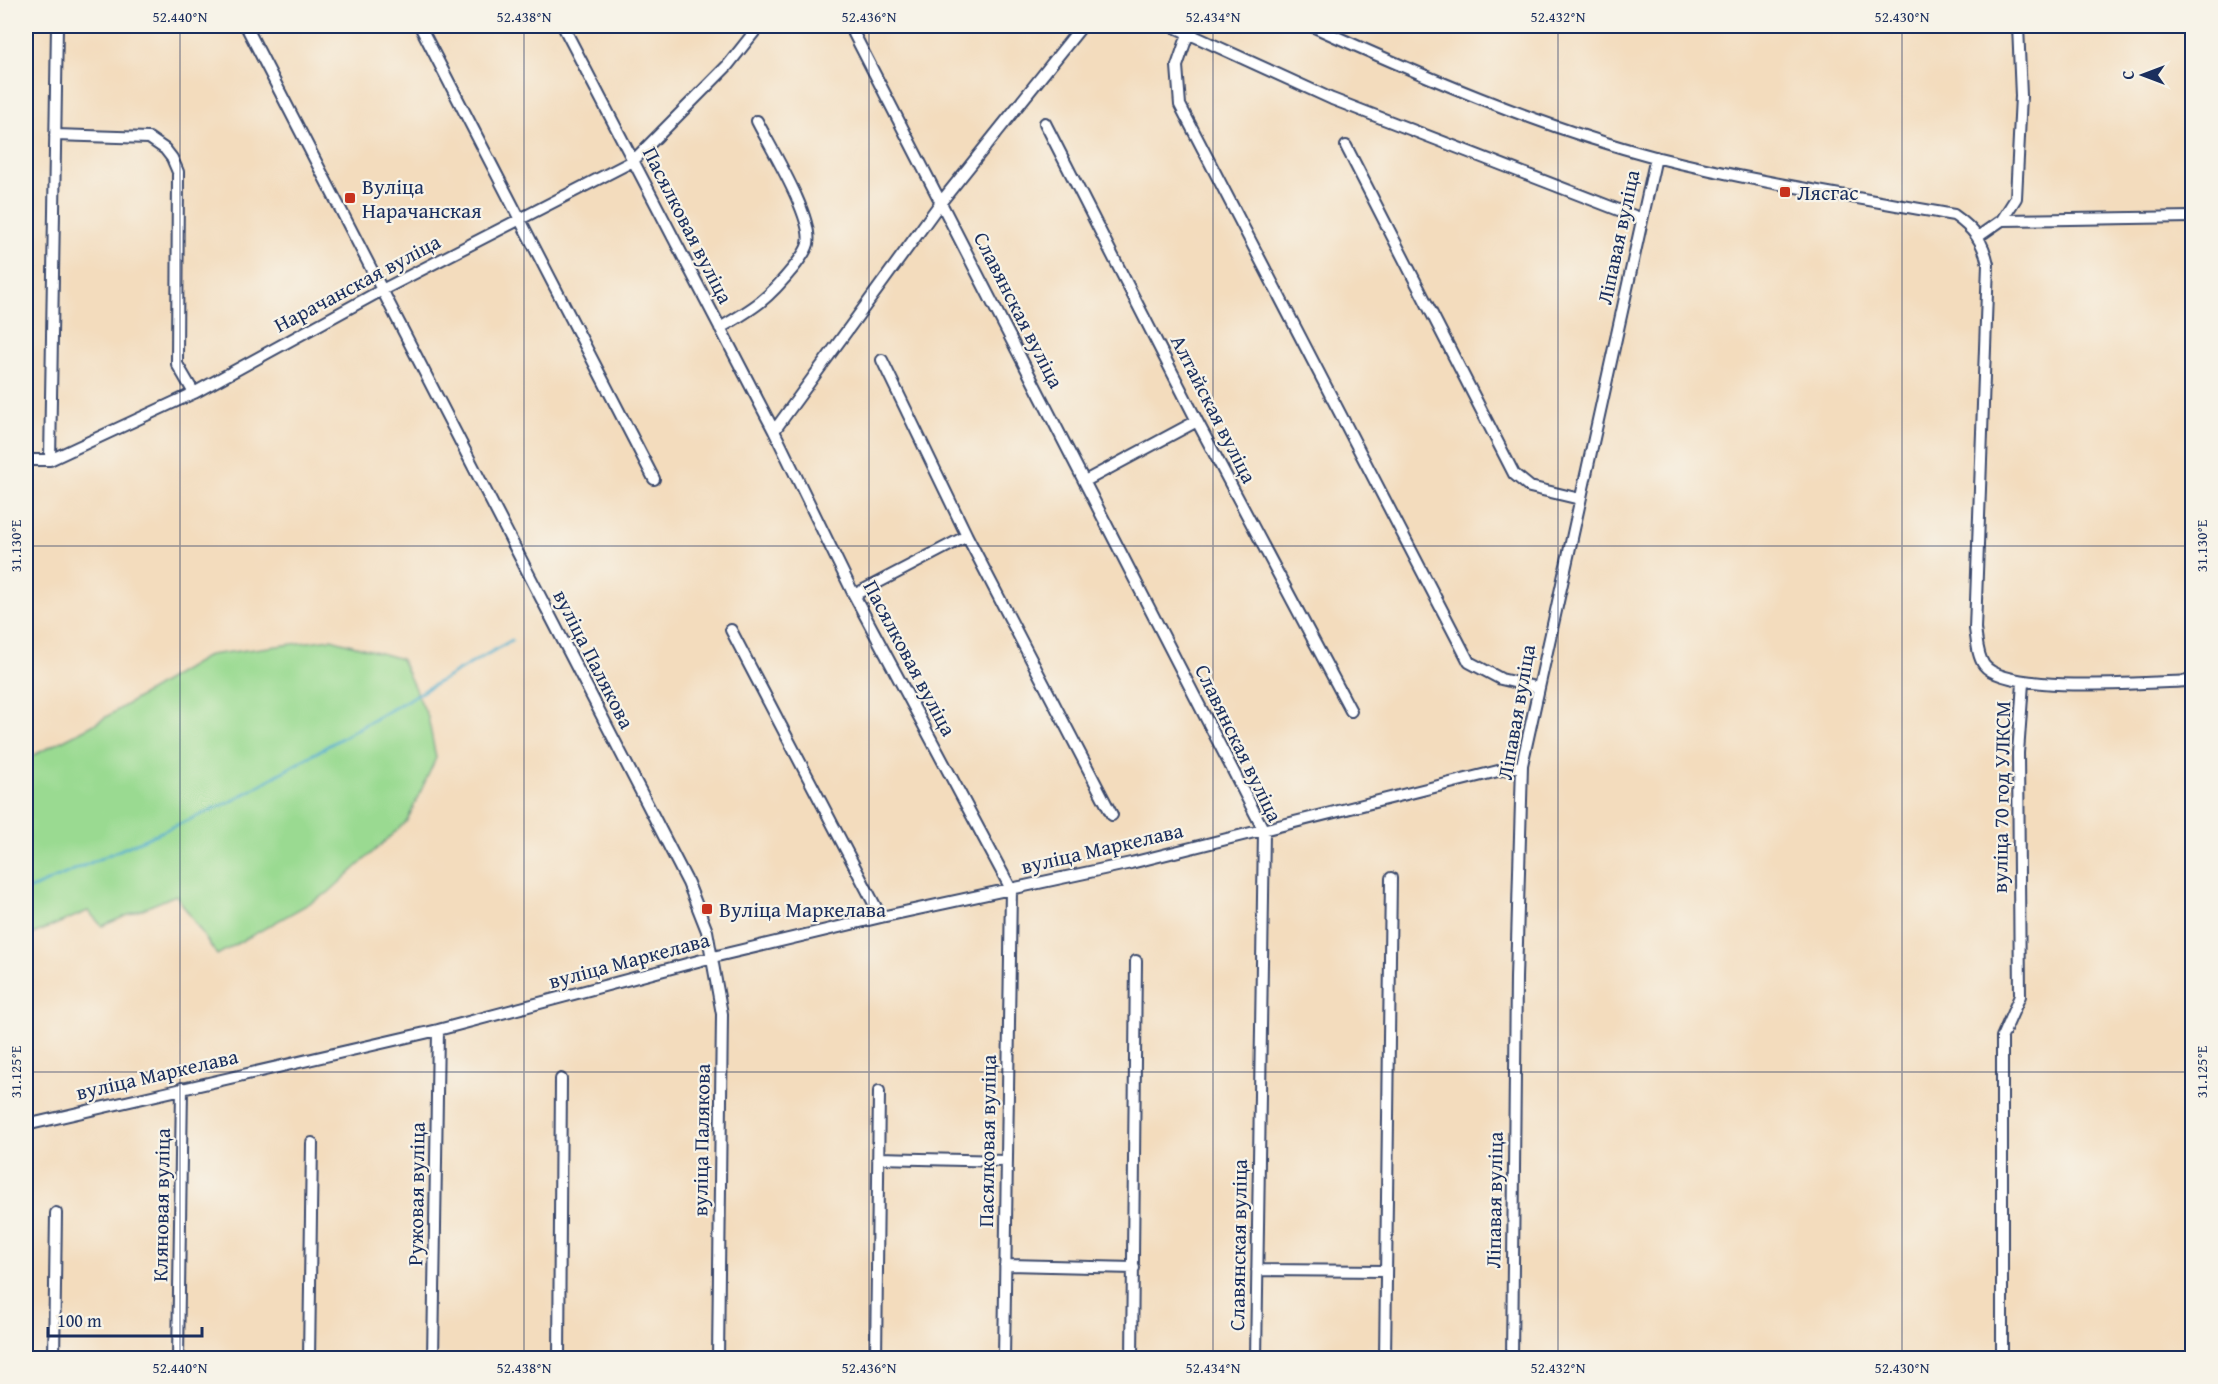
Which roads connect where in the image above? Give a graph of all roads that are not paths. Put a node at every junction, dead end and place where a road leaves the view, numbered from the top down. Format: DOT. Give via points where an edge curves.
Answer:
graph roads {
  1 [pos="57,26"];
  2 [pos="246,26"];
  3 [pos="420,26"];
  4 [pos="563,26"];
  5 [pos="759,26"];
  6 [pos="850,26"];
  7 [pos="1082,26"];
  8 [pos="1172,26"];
  9 [pos="1312,26"];
  10 [pos="2018,26"];
  11 [pos="1332,31"];
  12 [pos="1188,34"];
  13 [pos="757,121"];
  14 [pos="1045,123"];
  15 [pos="55,135"];
  16 [pos="1346,146"];
  17 [pos="1656,157"];
  18 [pos="633,162"];
  19 [pos="941,202"];
  20 [pos="2193,217"];
  21 [pos="520,219"];
  22 [pos="1642,219"];
  23 [pos="2002,220"];
  24 [pos="1979,236"];
  25 [pos="382,290"];
  26 [pos="720,328"];
  27 [pos="882,360"];
  28 [pos="194,393"];
  29 [pos="1197,421"];
  30 [pos="774,431"];
  31 [pos="26,460"];
  32 [pos="50,460"];
  33 [pos="654,479"];
  34 [pos="1085,480"];
  35 [pos="1580,499"];
  36 [pos="967,536"];
  37 [pos="854,595"];
  38 [pos="731,630"];
  39 [pos="2193,681"];
  40 [pos="2023,683"];
  41 [pos="1539,688"];
  42 [pos="1351,711"];
  43 [pos="1522,765"];
  44 [pos="1112,815"];
  45 [pos="1264,831"];
  46 [pos="1391,879"];
  47 [pos="1011,889"];
  48 [pos="881,917"];
  49 [pos="713,957"];
  50 [pos="1136,961"];
  51 [pos="438,1030"];
  52 [pos="561,1079"];
  53 [pos="182,1088"];
  54 [pos="879,1092"];
  55 [pos="26,1125"];
  56 [pos="312,1143"];
  57 [pos="878,1158"];
  58 [pos="1006,1161"];
  59 [pos="56,1213"];
  60 [pos="1005,1265"];
  61 [pos="1134,1268"];
  62 [pos="1257,1270"];
  63 [pos="1386,1271"];
  64 [pos="54,1359"];
  65 [pos="178,1359"];
  66 [pos="309,1359"];
  67 [pos="433,1359"];
  68 [pos="559,1359"];
  69 [pos="718,1359"];
  70 [pos="876,1359"];
  71 [pos="1004,1359"];
  72 [pos="1132,1359"];
  73 [pos="1256,1359"];
  74 [pos="1385,1359"];
  75 [pos="1512,1359"];
  76 [pos="2002,1359"];
  1 -- 15 [label="street"];
  2 -- 25 [label="street, вуліца Палякова"];
  3 -- 21 [label="street"];
  4 -- 18 [label="street, Пасялковая вуліца"];
  5 -- 18 [label="street, Нарачанская вуліца" via="728,65"];
  6 -- 19 [label="street, Славянская вуліца"];
  7 -- 19 [label="street"];
  8 -- 12 [label="street"];
  9 -- 11 [label="street"];
  10 -- 23 [label="street" via="2021,96 2016,198"];
  11 -- 17 [label="street" via="1475,95 1569,131"];
  12 -- 22 [label="street" via="1332,99"];
  12 -- 41 [label="street" via="1177,66 1180,105 1469,662 1501,679"];
  13 -- 26 [label="street" via="804,214 808,244 771,295"];
  14 -- 29 [label="street, Алтайская вуліца"];
  15 -- 28 [label="street" via="149,138 172,158 178,172 177,364"];
  15 -- 32 [label="street"];
  16 -- 35 [label="street" via="1514,474 1530,487"];
  17 -- 22 [label="street, Ліпавая вуліца"];
  17 -- 24 [label="street" via="1954,215"];
  18 -- 21 [label="street, Нарачанская вуліца"];
  18 -- 26 [label="street, Пасялковая вуліца"];
  19 -- 30 [label="street"];
  19 -- 34 [label="street, Славянская вуліца"];
  20 -- 23 [label="street"];
  21 -- 25 [label="street, Нарачанская вуліца"];
  21 -- 33 [label="street"];
  22 -- 35 [label="street, Ліпавая вуліца"];
  23 -- 24 [label="street"];
  24 -- 40 [label="street, вуліца 70 год УЛКСМ" via="1988,264 1975,629 1984,665 1995,674"];
  25 -- 28 [label="street, Нарачанская вуліца"];
  25 -- 49 [label="street, вуліца Палякова" via="688,883"];
  26 -- 30 [label="street, Пасялковая вуліца"];
  27 -- 36 [label="street"];
  28 -- 32 [label="street, Нарачанская вуліца"];
  29 -- 34 [label="street"];
  29 -- 42 [label="street, Алтайская вуліца"];
  30 -- 37 [label="street, Пасялковая вуліца"];
  31 -- 32 [label="street, Нарачанская вуліца"];
  34 -- 45 [label="street, Славянская вуліца"];
  35 -- 41 [label="street, Ліпавая вуліца"];
  36 -- 37 [label="street"];
  36 -- 44 [label="street"];
  37 -- 47 [label="street, Пасялковая вуліца"];
  38 -- 48 [label="street"];
  39 -- 40 [label="street"];
  40 -- 76 [label="street, вуліца 70 год УЛКСМ" via="2018,753 2020,996 2002,1037"];
  41 -- 43 [label="street, Ліпавая вуліца"];
  43 -- 45 [label="street, вуліца Маркелава"];
  43 -- 75 [label="street, Ліпавая вуліца"];
  45 -- 47 [label="street, вуліца Маркелава"];
  45 -- 62 [label="street, Славянская вуліца"];
  46 -- 63 [label="street"];
  47 -- 48 [label="street, вуліца Маркелава"];
  47 -- 58 [label="street, Пасялковая вуліца"];
  48 -- 49 [label="street, вуліца Маркелава"];
  49 -- 51 [label="street, вуліца Маркелава"];
  49 -- 69 [label="street, вуліца Палякова" via="722,1014"];
  50 -- 61 [label="street"];
  51 -- 53 [label="street, вуліца Маркелава"];
  51 -- 67 [label="street, Ружовая вуліца"];
  52 -- 68 [label="street"];
  53 -- 55 [label="street, вуліца Маркелава"];
  53 -- 65 [label="street, Кляновая вуліца"];
  54 -- 57 [label="street"];
  56 -- 66 [label="street"];
  57 -- 58 [label="street"];
  57 -- 70 [label="street"];
  58 -- 60 [label="street, Пасялковая вуліца"];
  59 -- 64 [label="street"];
  60 -- 61 [label="street"];
  60 -- 71 [label="street, Пасялковая вуліца"];
  61 -- 72 [label="street"];
  62 -- 63 [label="street"];
  62 -- 73 [label="street, Славянская вуліца"];
  63 -- 74 [label="street"];
}
